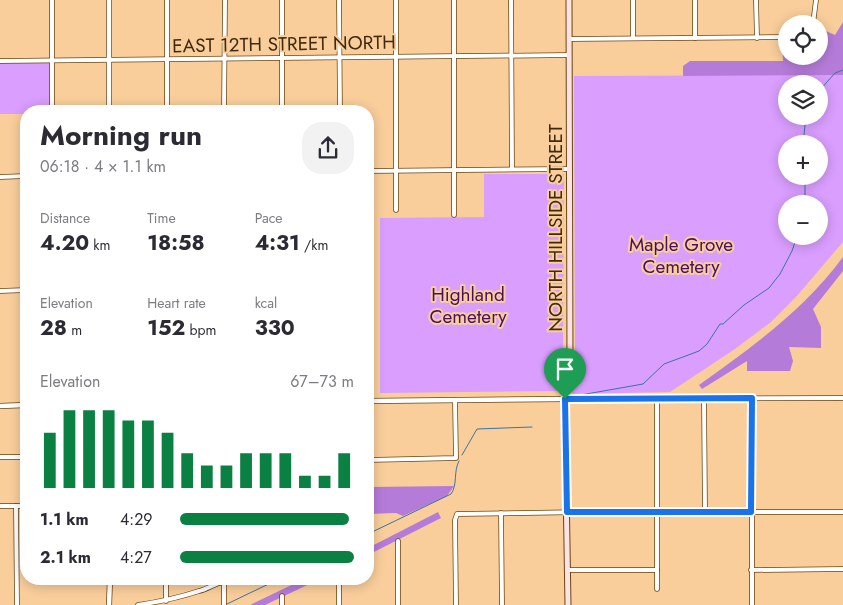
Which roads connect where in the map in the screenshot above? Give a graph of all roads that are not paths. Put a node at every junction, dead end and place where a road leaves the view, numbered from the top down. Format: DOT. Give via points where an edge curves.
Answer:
graph roads {
  1 [pos="52,0"];
  2 [pos="109,0"];
  3 [pos="167,0"];
  4 [pos="225,0"];
  5 [pos="282,0"];
  6 [pos="339,0"];
  7 [pos="396,0"];
  8 [pos="454,0"];
  9 [pos="511,0"];
  10 [pos="569,0"];
  11 [pos="632,0"];
  12 [pos="695,0"];
  13 [pos="756,0"];
  14 [pos="816,0"];
  15 [pos="814,15"];
  16 [pos="778,37"];
  17 [pos="633,38"];
  18 [pos="695,38"];
  19 [pos="757,38"];
  20 [pos="569,39"];
  21 [pos="569,54"];
  22 [pos="511,55"];
  23 [pos="397,56"];
  24 [pos="454,56"];
  25 [pos="340,57"];
  26 [pos="225,58"];
  27 [pos="282,58"];
  28 [pos="109,59"];
  29 [pos="167,59"];
  30 [pos="0,60"];
  31 [pos="52,60"];
  32 [pos="52,105"];
  33 [pos="109,105"];
  34 [pos="167,105"];
  35 [pos="224,105"];
  36 [pos="282,105"];
  37 [pos="340,105"];
  38 [pos="512,169"];
  39 [pos="570,169"];
  40 [pos="454,170"];
  41 [pos="374,171"];
  42 [pos="396,171"];
  43 [pos="0,176"];
  44 [pos="20,176"];
  45 [pos="396,210"];
  46 [pos="454,215"];
  47 [pos="20,290"];
  48 [pos="0,291"];
  49 [pos="704,398"];
  50 [pos="752,398"];
  51 [pos="843,398"];
  52 [pos="565,399"];
  53 [pos="657,399"];
  54 [pos="455,400"];
  55 [pos="374,401"];
  56 [pos="20,405"];
  57 [pos="0,406"];
  58 [pos="0,457"];
  59 [pos="20,457"];
  60 [pos="374,460"];
  61 [pos="0,506"];
  62 [pos="16,506"];
  63 [pos="20,506"];
  64 [pos="567,512"];
  65 [pos="658,512"];
  66 [pos="705,512"];
  67 [pos="751,512"];
  68 [pos="843,512"];
  69 [pos="501,513"];
  70 [pos="398,541"];
  71 [pos="843,569"];
  72 [pos="568,570"];
  73 [pos="657,570"];
  74 [pos="751,570"];
  75 [pos="110,585"];
  76 [pos="166,585"];
  77 [pos="215,585"];
  78 [pos="224,585"];
  79 [pos="339,585"];
  80 [pos="658,589"];
  81 [pos="282,596"];
  82 [pos="166,601"];
  83 [pos="17,605"];
  84 [pos="109,605"];
  85 [pos="138,605"];
  86 [pos="224,605"];
  87 [pos="282,605"];
  88 [pos="339,605"];
  89 [pos="398,605"];
  90 [pos="456,605"];
  91 [pos="502,605"];
  92 [pos="568,605"];
  93 [pos="752,605"];
  1 -- 31 [label="street"];
  2 -- 28 [label="street"];
  3 -- 29 [label="street"];
  4 -- 26 [label="street"];
  5 -- 27 [label="street"];
  6 -- 25 [label="street"];
  7 -- 23 [label="street"];
  8 -- 24 [label="street"];
  9 -- 22 [label="street"];
  10 -- 20 [label="main road, NORTH HILLSIDE STREET"];
  11 -- 17 [label="street"];
  12 -- 18 [label="street"];
  13 -- 19 [label="street"];
  14 -- 15 [label="street"];
  16 -- 19 [label="street"];
  17 -- 18 [label="street"];
  17 -- 20 [label="street"];
  18 -- 19 [label="street"];
  20 -- 21 [label="main road, NORTH HILLSIDE STREET"];
  21 -- 22 [label="street, EAST 12TH STREET NORTH"];
  21 -- 39 [label="main road, NORTH HILLSIDE STREET"];
  22 -- 24 [label="street, EAST 12TH STREET NORTH"];
  22 -- 38 [label="street"];
  23 -- 24 [label="street, EAST 12TH STREET NORTH"];
  23 -- 25 [label="street, EAST 12TH STREET NORTH"];
  23 -- 42 [label="street"];
  24 -- 40 [label="street"];
  25 -- 27 [label="street, EAST 12TH STREET NORTH"];
  25 -- 37 [label="street"];
  26 -- 27 [label="street, EAST 12TH STREET NORTH"];
  26 -- 29 [label="street, EAST 12TH STREET NORTH"];
  26 -- 35 [label="street"];
  27 -- 36 [label="street"];
  28 -- 29 [label="street, EAST 12TH STREET NORTH"];
  28 -- 31 [label="street, EAST 12TH STREET NORTH"];
  28 -- 33 [label="street"];
  29 -- 34 [label="street"];
  30 -- 31 [label="street, EAST 12TH STREET NORTH"];
  31 -- 32 [label="street"];
  38 -- 39 [label="street"];
  38 -- 40 [label="street"];
  39 -- 52 [label="main road, NORTH HILLSIDE STREET" via="570,363"];
  40 -- 42 [label="street"];
  40 -- 46 [label="street"];
  41 -- 42 [label="street"];
  42 -- 45 [label="street"];
  43 -- 44 [label="street"];
  47 -- 48 [label="street"];
  49 -- 50 [label="street"];
  49 -- 53 [label="street"];
  49 -- 66 [label="street"];
  50 -- 51 [label="street"];
  50 -- 67 [label="street"];
  52 -- 53 [label="street"];
  52 -- 54 [label="street"];
  52 -- 64 [label="main road, NORTH HILLSIDE STREET"];
  53 -- 65 [label="street"];
  54 -- 55 [label="street"];
  54 -- 60 [label="street" via="456,458"];
  56 -- 57 [label="street"];
  58 -- 59 [label="street"];
  61 -- 62 [label="street"];
  62 -- 63 [label="street"];
  62 -- 83 [label="street"];
  64 -- 65 [label="street"];
  64 -- 69 [label="street"];
  64 -- 72 [label="main road, NORTH HILLSIDE STREET"];
  65 -- 66 [label="street"];
  65 -- 73 [label="street"];
  66 -- 67 [label="street"];
  67 -- 68 [label="street"];
  67 -- 74 [label="street"];
  69 -- 90 [label="street" via="457,514"];
  69 -- 91 [label="street"];
  70 -- 89 [label="street"];
  71 -- 74 [label="street"];
  72 -- 73 [label="street"];
  72 -- 92 [label="main road, NORTH HILLSIDE STREET"];
  73 -- 80 [label="street"];
  74 -- 93 [label="street"];
  75 -- 84 [label="street"];
  76 -- 82 [label="street"];
  77 -- 82 [label="street"];
  78 -- 86 [label="street"];
  79 -- 88 [label="street"];
  81 -- 87 [label="street"];
  82 -- 85 [label="street"];
}
